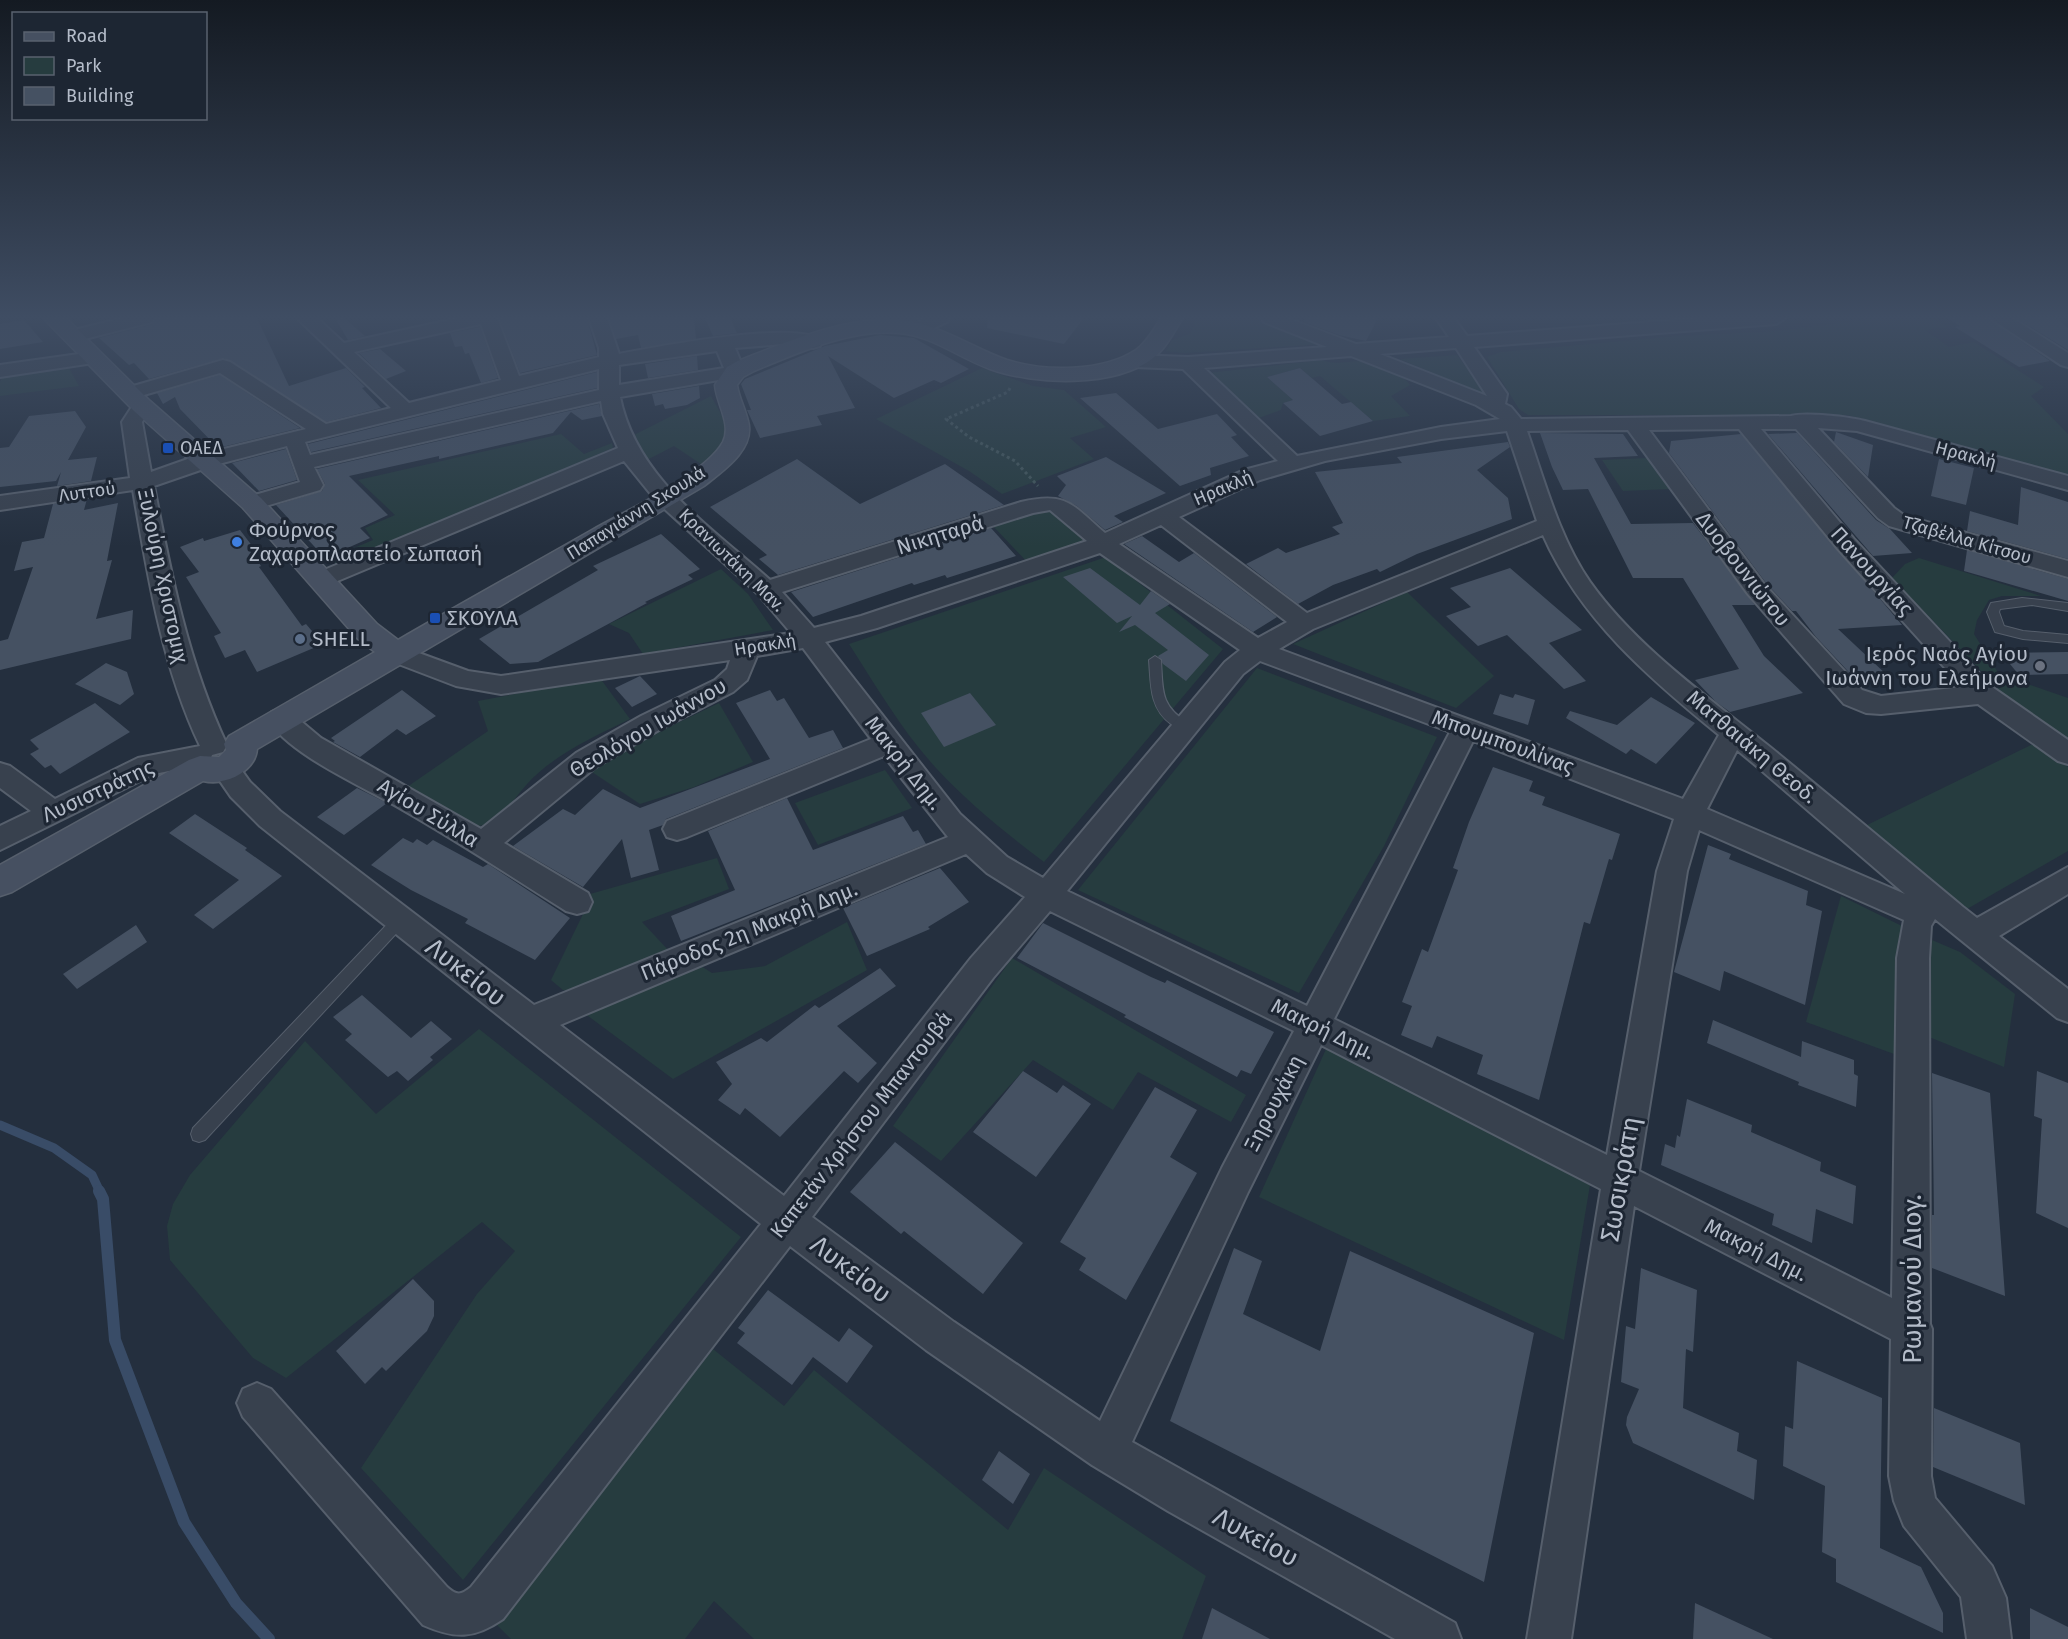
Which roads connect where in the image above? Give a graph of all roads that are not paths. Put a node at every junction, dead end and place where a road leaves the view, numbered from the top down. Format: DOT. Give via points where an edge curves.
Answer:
graph roads {
  1 [pos="131,394"];
  2 [pos="148,394"];
  3 [pos="267,394"];
  4 [pos="388,394"];
  5 [pos="466,394"];
  6 [pos="602,394"];
  7 [pos="609,394"];
  8 [pos="728,394"];
  9 [pos="1221,394"];
  10 [pos="1466,394"];
  11 [pos="1497,394"];
  12 [pos="136,399"];
  13 [pos="1492,405"];
  14 [pos="406,411"];
  15 [pos="1799,420"];
  16 [pos="1743,421"];
  17 [pos="1633,423"];
  18 [pos="1515,425"];
  19 [pos="323,431"];
  20 [pos="296,438"];
  21 [pos="629,451"];
  22 [pos="207,460"];
  23 [pos="1291,462"];
  24 [pos="302,463"];
  25 [pos="143,483"];
  26 [pos="2068,483"];
  27 [pos="666,498"];
  28 [pos="0,503"];
  29 [pos="252,503"];
  30 [pos="1162,515"];
  31 [pos="1548,525"];
  32 [pos="1102,543"];
  33 [pos="2068,569"];
  34 [pos="320,580"];
  35 [pos="766,589"];
  36 [pos="2068,607"];
  37 [pos="1304,623"];
  38 [pos="809,638"];
  39 [pos="2068,639"];
  40 [pos="747,649"];
  41 [pos="1257,650"];
  42 [pos="397,654"];
  43 [pos="1155,660"];
  44 [pos="1983,693"];
  45 [pos="281,720"];
  46 [pos="1184,726"];
  47 [pos="1466,728"];
  48 [pos="1734,732"];
  49 [pos="888,743"];
  50 [pos="2068,754"];
  51 [pos="216,756"];
  52 [pos="0,773"];
  53 [pos="51,812"];
  54 [pos="1690,814"];
  55 [pos="677,829"];
  56 [pos="0,839"];
  57 [pos="969,841"];
  58 [pos="481,845"];
  59 [pos="2068,879"];
  60 [pos="0,882"];
  61 [pos="1045,894"];
  62 [pos="577,902"];
  63 [pos="1926,906"];
  64 [pos="400,920"];
  65 [pos="1975,935"];
  66 [pos="2068,1008"];
  67 [pos="530,1022"];
  68 [pos="1313,1024"];
  69 [pos="199,1134"];
  70 [pos="1619,1181"];
  71 [pos="787,1221"];
  72 [pos="1912,1329"];
  73 [pos="257,1403"];
  74 [pos="1107,1450"];
  75 [pos="1414,1633"];
  76 [pos="1549,1639"];
  77 [pos="1989,1639"];
  1 -- 12 [label="street"];
  2 -- 12 [label="street"];
  3 -- 19 [label="street"];
  4 -- 14 [label="street"];
  5 -- 14 [label="street, Λυττού"];
  6 -- 24 [label="street"];
  7 -- 21 [label="street, Κρανιωτάκη Μαν."];
  8 -- 27 [label="street, Παπαγιάννη Σκουλά" via="738,428 735,442 712,467"];
  9 -- 23 [label="street"];
  10 -- 13 [label="street"];
  11 -- 13 [label="street"];
  12 -- 22 [label="street"];
  12 -- 25 [label="street, Ξυλούρη Χριστομιχ" via="132,426"];
  13 -- 18 [label="street" via="1508,414"];
  14 -- 19 [label="street, Λυττού"];
  15 -- 16 [label="street, Ηρακλή"];
  15 -- 26 [label="street, Ηρακλή" via="1858,425"];
  15 -- 33 [label="street, Τζαβέλλα Κίτσου" via="1897,521"];
  16 -- 17 [label="street, Ηρακλή"];
  16 -- 44 [label="street, Πανουργίας" via="1846,544"];
  17 -- 18 [label="street, Ηρακλή"];
  17 -- 44 [label="street, Δυοβουνιώτου" via="1763,597 1853,697 1866,704 1881,705"];
  18 -- 23 [label="street, Ηρακλή" via="1441,433"];
  18 -- 31 [label="street, Ματθαιάκη Θεοδ."];
  19 -- 20 [label="street, Λυττού"];
  20 -- 22 [label="street, Λυττού"];
  20 -- 24 [label="street"];
  21 -- 27 [label="street, Κρανιωτάκη Μαν." via="640,470"];
  21 -- 34 [label="street"];
  22 -- 25 [label="street, Λυττού"];
  22 -- 29 [label="street"];
  23 -- 30 [label="street, Ηρακλή" via="1244,478"];
  24 -- 29 [label="street" via="312,486"];
  25 -- 28 [label="street, Λυττού"];
  25 -- 51 [label="street, Ξυλούρη Χριστομιχ" via="188,687"];
  27 -- 35 [label="street, Κρανιωτάκη Μαν."];
  27 -- 42 [label="street, Παπαγιάννη Σκουλά"];
  29 -- 34 [label="street"];
  30 -- 32 [label="street, Ηρακλή"];
  30 -- 37 [label="street"];
  31 -- 37 [label="street, Καπετάν Χρήστου Μπαντουβά"];
  31 -- 48 [label="street, Ματθαιάκη Θεοδ." via="1570,568 1605,615"];
  32 -- 35 [label="street, Νικηταρά" via="1058,505 1046,503"];
  32 -- 38 [label="street, Ηρακλή" via="889,616"];
  32 -- 41 [label="street, Μπουμπουλίνας"];
  34 -- 42 [label="street" via="367,631"];
  35 -- 38 [label="street, Κρανιωτάκη Μαν."];
  36 -- 39 [label="lane" via="2028,601 1995,606 1993,612 1999,629"];
  37 -- 41 [label="street, Καπετάν Χρήστου Μπαντουβά"];
  38 -- 40 [label="street, Ηρακλή"];
  38 -- 49 [label="street, Μακρή Δημ."];
  40 -- 42 [label="street, Ηρακλή" via="501,685 465,680"];
  40 -- 58 [label="street, Θεολόγου Ιωάννου" via="732,680 586,760"];
  41 -- 46 [label="street, Καπετάν Χρήστου Μπαντουβά" via="1226,676"];
  41 -- 47 [label="street, Μπουμπουλίνας"];
  42 -- 45 [label="street, Παπαγιάννη Σκουλά"];
  43 -- 46 [label="lane" via="1162,711"];
  44 -- 50 [label="street, Πανουργίας"];
  45 -- 51 [label="street, Παπαγιάννη Σκουλά"];
  45 -- 58 [label="street, Αγίου Σύλλα" via="311,745"];
  46 -- 61 [label="street, Καπετάν Χρήστου Μπαντουβά" via="1092,842"];
  47 -- 54 [label="street, Μπουμπουλίνας"];
  47 -- 68 [label="street, Ξηρουχάκη"];
  48 -- 54 [label="street, Σωσικράτη"];
  48 -- 63 [label="street, Ματθαιάκη Θεοδ."];
  49 -- 55 [label="street"];
  49 -- 57 [label="street, Μακρή Δημ."];
  51 -- 53 [label="street, Λυσιστράτης" via="148,765"];
  51 -- 60 [label="street, Παπαγιάννη Σκουλά"];
  51 -- 64 [label="street, Λυκείου" via="239,788 268,816"];
  52 -- 53 [label="street"];
  53 -- 56 [label="street, Λυσιστράτης"];
  54 -- 63 [label="street, Μπουμπουλίνας"];
  54 -- 70 [label="street, Σωσικράτη" via="1672,871"];
  57 -- 61 [label="street, Μακρή Δημ." via="1008,873"];
  57 -- 67 [label="street, Πάροδος 2η Μακρή Δημ."];
  58 -- 62 [label="street, Αγίου Σύλλα"];
  59 -- 65 [label="street"];
  61 -- 68 [label="street, Μακρή Δημ."];
  61 -- 71 [label="street, Καπετάν Χρήστου Μπαντουβά" via="982,968"];
  63 -- 65 [label="street, Ματθαιάκη Θεοδ."];
  63 -- 72 [label="street, Ρωμανού Διογ." via="1914,936 1913,958"];
  64 -- 67 [label="street, Λυκείου"];
  64 -- 69 [label="lane"];
  65 -- 66 [label="street, Ματθαιάκη Θεοδ."];
  67 -- 71 [label="street, Λυκείου"];
  68 -- 70 [label="street, Μακρή Δημ."];
  68 -- 74 [label="street, Ξηρουχάκη"];
  70 -- 72 [label="street, Μακρή Δημ."];
  70 -- 76 [label="street, Σωσικράτη"];
  71 -- 73 [label="street, Καπετάν Χρήστου Μπαντουβά" via="513,1571 487,1603 470,1616 454,1618 431,1603"];
  71 -- 74 [label="street, Λυκείου" via="940,1336"];
  72 -- 77 [label="street, Ρωμανού Διογ." via="1913,1495 1926,1521 1978,1581 1990,1616"];
  74 -- 75 [label="street, Λυκείου"];
}
